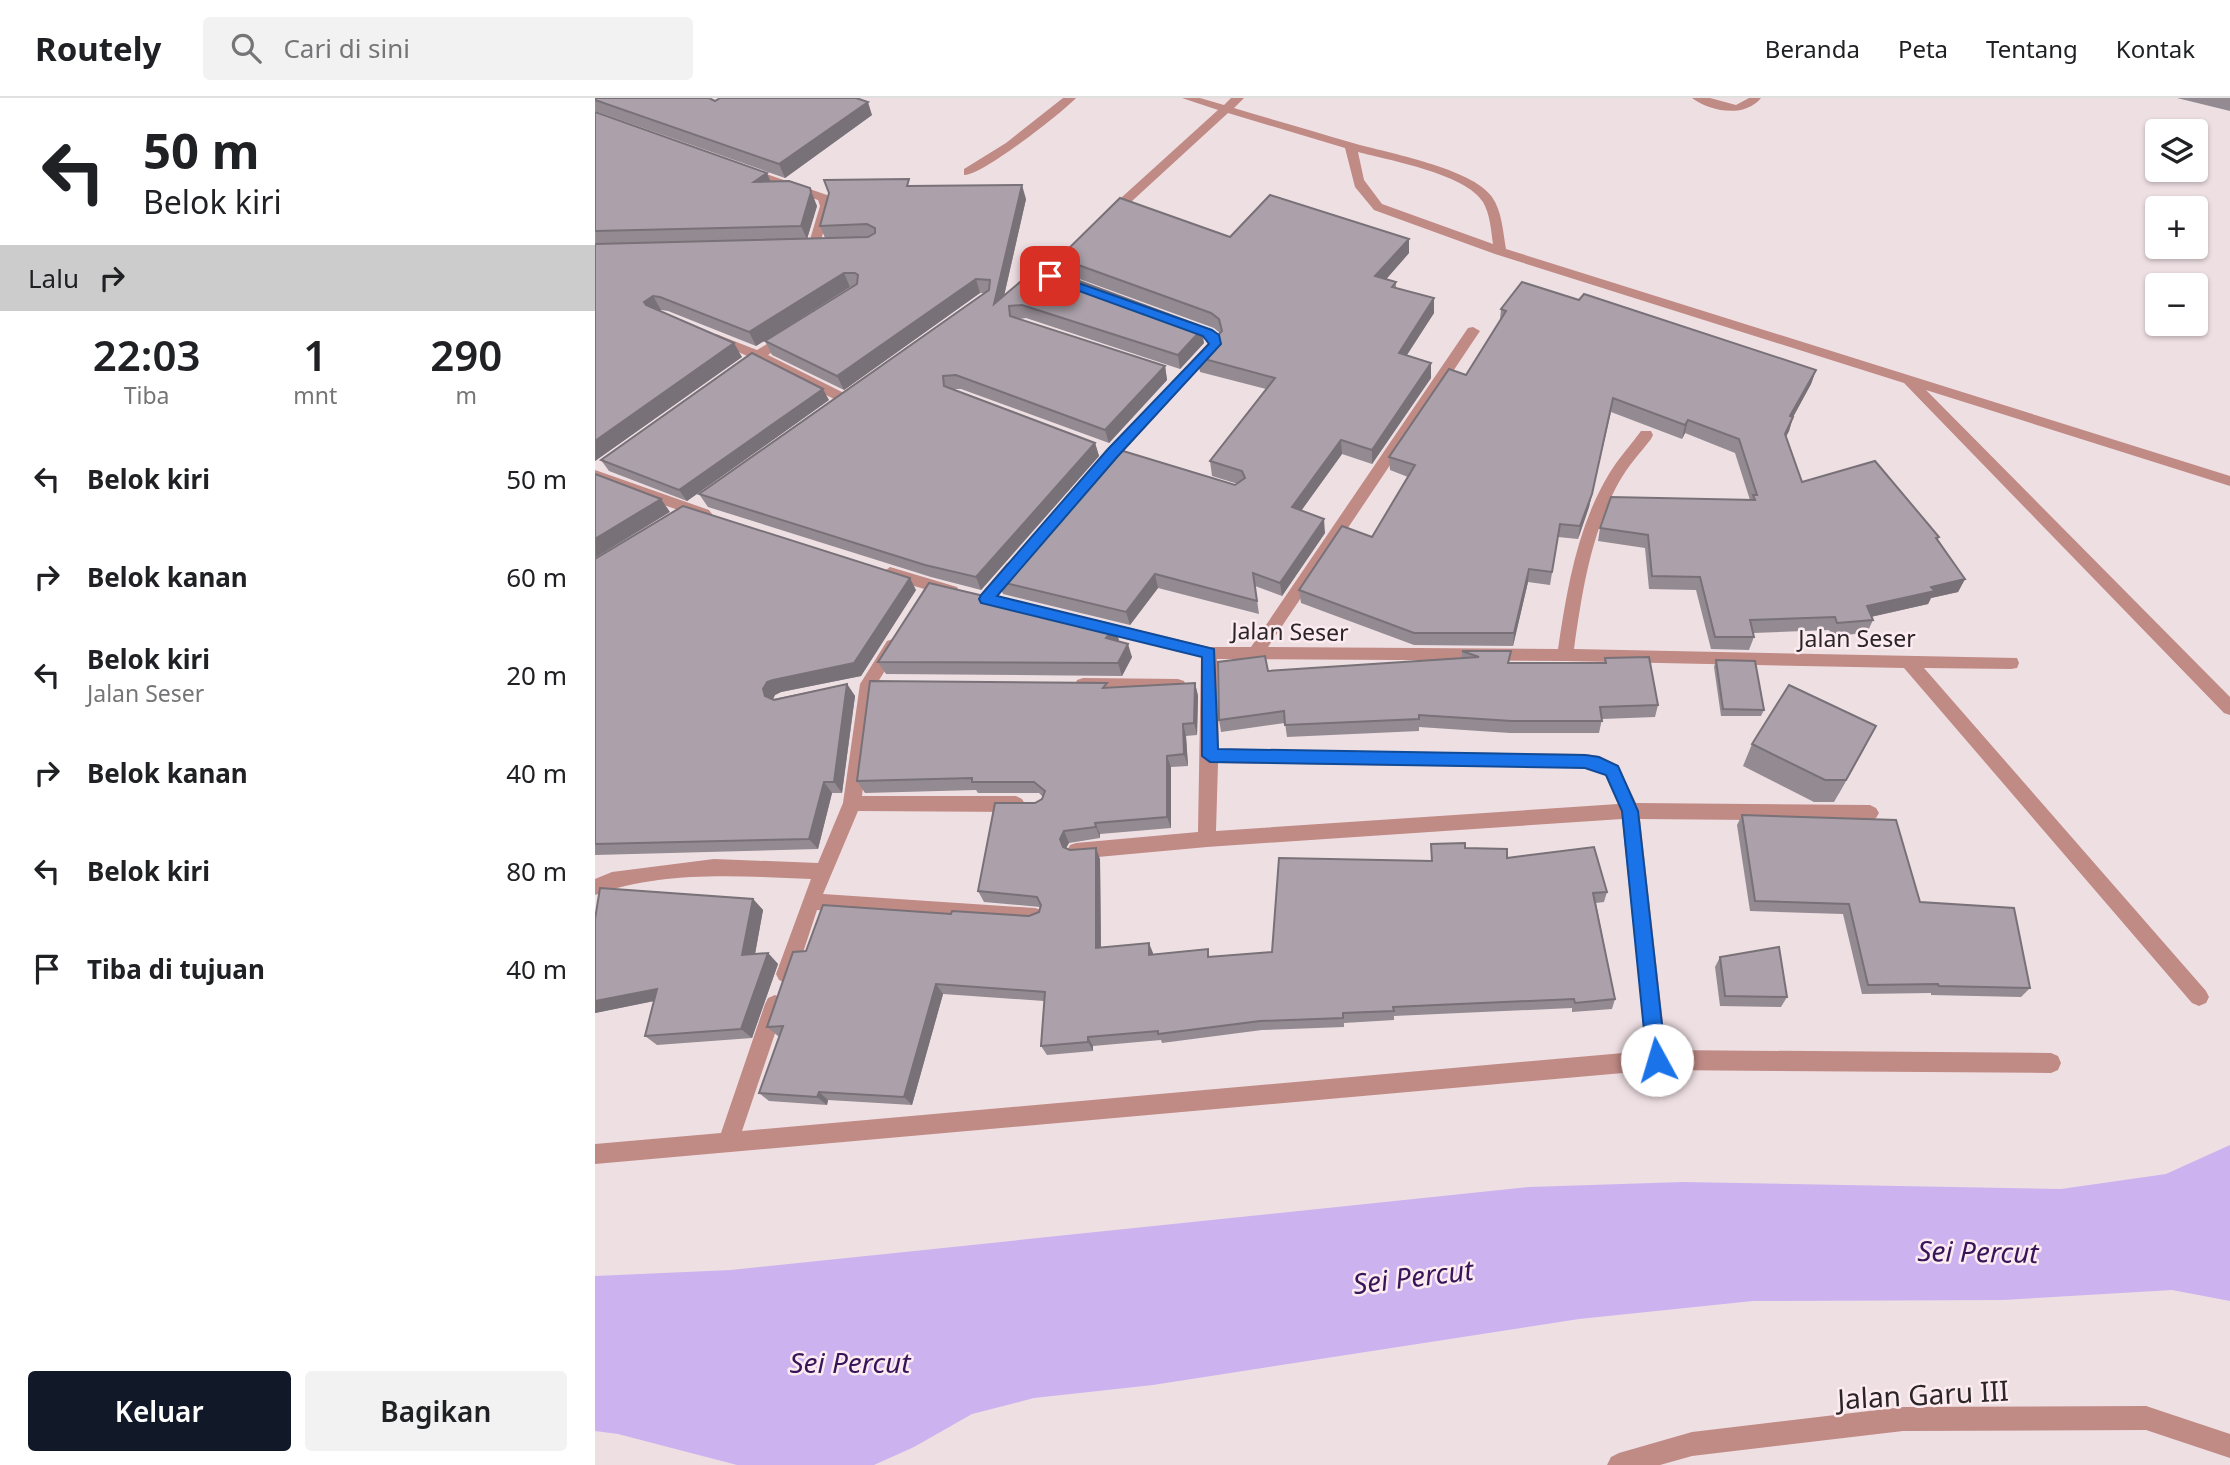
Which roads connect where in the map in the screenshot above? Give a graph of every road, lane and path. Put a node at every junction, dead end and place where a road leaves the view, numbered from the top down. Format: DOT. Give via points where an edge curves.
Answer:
graph roads {
  1 [pos="1070,98"];
  2 [pos="1188,98"];
  3 [pos="1238,98"];
  4 [pos="1698,98"];
  5 [pos="1755,98"];
  6 [pos="1227,108"];
  7 [pos="1351,146"];
  8 [pos="733,166"];
  9 [pos="968,172"];
  10 [pos="1110,215"];
  11 [pos="1085,239"];
  12 [pos="813,246"];
  13 [pos="1500,251"];
  14 [pos="1084,290"];
  15 [pos="1171,320"];
  16 [pos="801,327"];
  17 [pos="698,331"];
  18 [pos="1473,331"];
  19 [pos="757,355"];
  20 [pos="725,378"];
  21 [pos="1910,382"];
  22 [pos="843,398"];
  23 [pos="1646,435"];
  24 [pos="599,470"];
  25 [pos="1095,474"];
  26 [pos="2230,481"];
  27 [pos="715,518"];
  28 [pos="1022,557"];
  29 [pos="879,570"];
  30 [pos="1078,621"];
  31 [pos="902,630"];
  32 [pos="1209,653"];
  33 [pos="1254,654"];
  34 [pos="1565,655"];
  35 [pos="1909,661"];
  36 [pos="2011,663"];
  37 [pos="1073,685"];
  38 [pos="1209,686"];
  39 [pos="2230,708"];
  40 [pos="1210,756"];
  41 [pos="852,803"];
  42 [pos="1039,804"];
  43 [pos="1630,811"];
  44 [pos="1870,813"];
  45 [pos="1207,839"];
  46 [pos="1076,851"];
  47 [pos="823,871"];
  48 [pos="595,887"];
  49 [pos="811,901"];
  50 [pos="1035,916"];
  51 [pos="2199,997"];
  52 [pos="1657,1060"];
  53 [pos="2051,1063"];
  54 [pos="728,1143"];
  55 [pos="595,1154"];
  56 [pos="2230,1446"];
  57 [pos="1619,1465"];
  1 -- 9 [label="street"];
  2 -- 6 [label="street"];
  3 -- 6 [label="street"];
  4 -- 5 [label="street" via="1734,109"];
  6 -- 7 [label="street"];
  6 -- 10 [label="street"];
  7 -- 13 [label="street" via="1356,179 1378,207"];
  7 -- 13 [label="street" via="1469,182 1493,211"];
  8 -- 12 [label="street" via="823,198 826,206"];
  11 -- 14 [label="street" via="1050,276"];
  13 -- 21 [label="street"];
  15 -- 25 [label="street" via="1215,338 1215,344 1179,376"];
  16 -- 19 [label="street"];
  17 -- 19 [label="street"];
  18 -- 33 [label="street"];
  19 -- 20 [label="street"];
  19 -- 22 [label="street"];
  21 -- 26 [label="street"];
  21 -- 39 [label="street"];
  23 -- 34 [label="street" via="1611,482 1594,522 1579,569"];
  24 -- 27 [label="street"];
  28 -- 29 [label="street" via="981,598 926,591"];
  30 -- 32 [label="street, Jalan Seser"];
  31 -- 41 [label="street" via="868,685"];
  32 -- 33 [label="street, Jalan Seser"];
  32 -- 38 [label="street"];
  33 -- 34 [label="street, Jalan Seser"];
  34 -- 35 [label="street, Jalan Seser"];
  35 -- 36 [label="street, Jalan Seser"];
  35 -- 51 [label="street"];
  37 -- 38 [label="street"];
  38 -- 40 [label="street"];
  40 -- 43 [label="street" via="1599,763 1612,770"];
  40 -- 45 [label="street"];
  41 -- 42 [label="street"];
  41 -- 47 [label="street"];
  43 -- 44 [label="street"];
  43 -- 45 [label="street"];
  43 -- 52 [label="street"];
  45 -- 46 [label="street"];
  47 -- 48 [label="street" via="714,867 612,880"];
  47 -- 49 [label="street"];
  49 -- 50 [label="street"];
  49 -- 54 [label="street"];
  52 -- 53 [label="street"];
  52 -- 54 [label="street"];
  54 -- 55 [label="street"];
  56 -- 57 [label="street, Jalan Garu III" via="2146,1418 1903,1419 1692,1444"];
}
